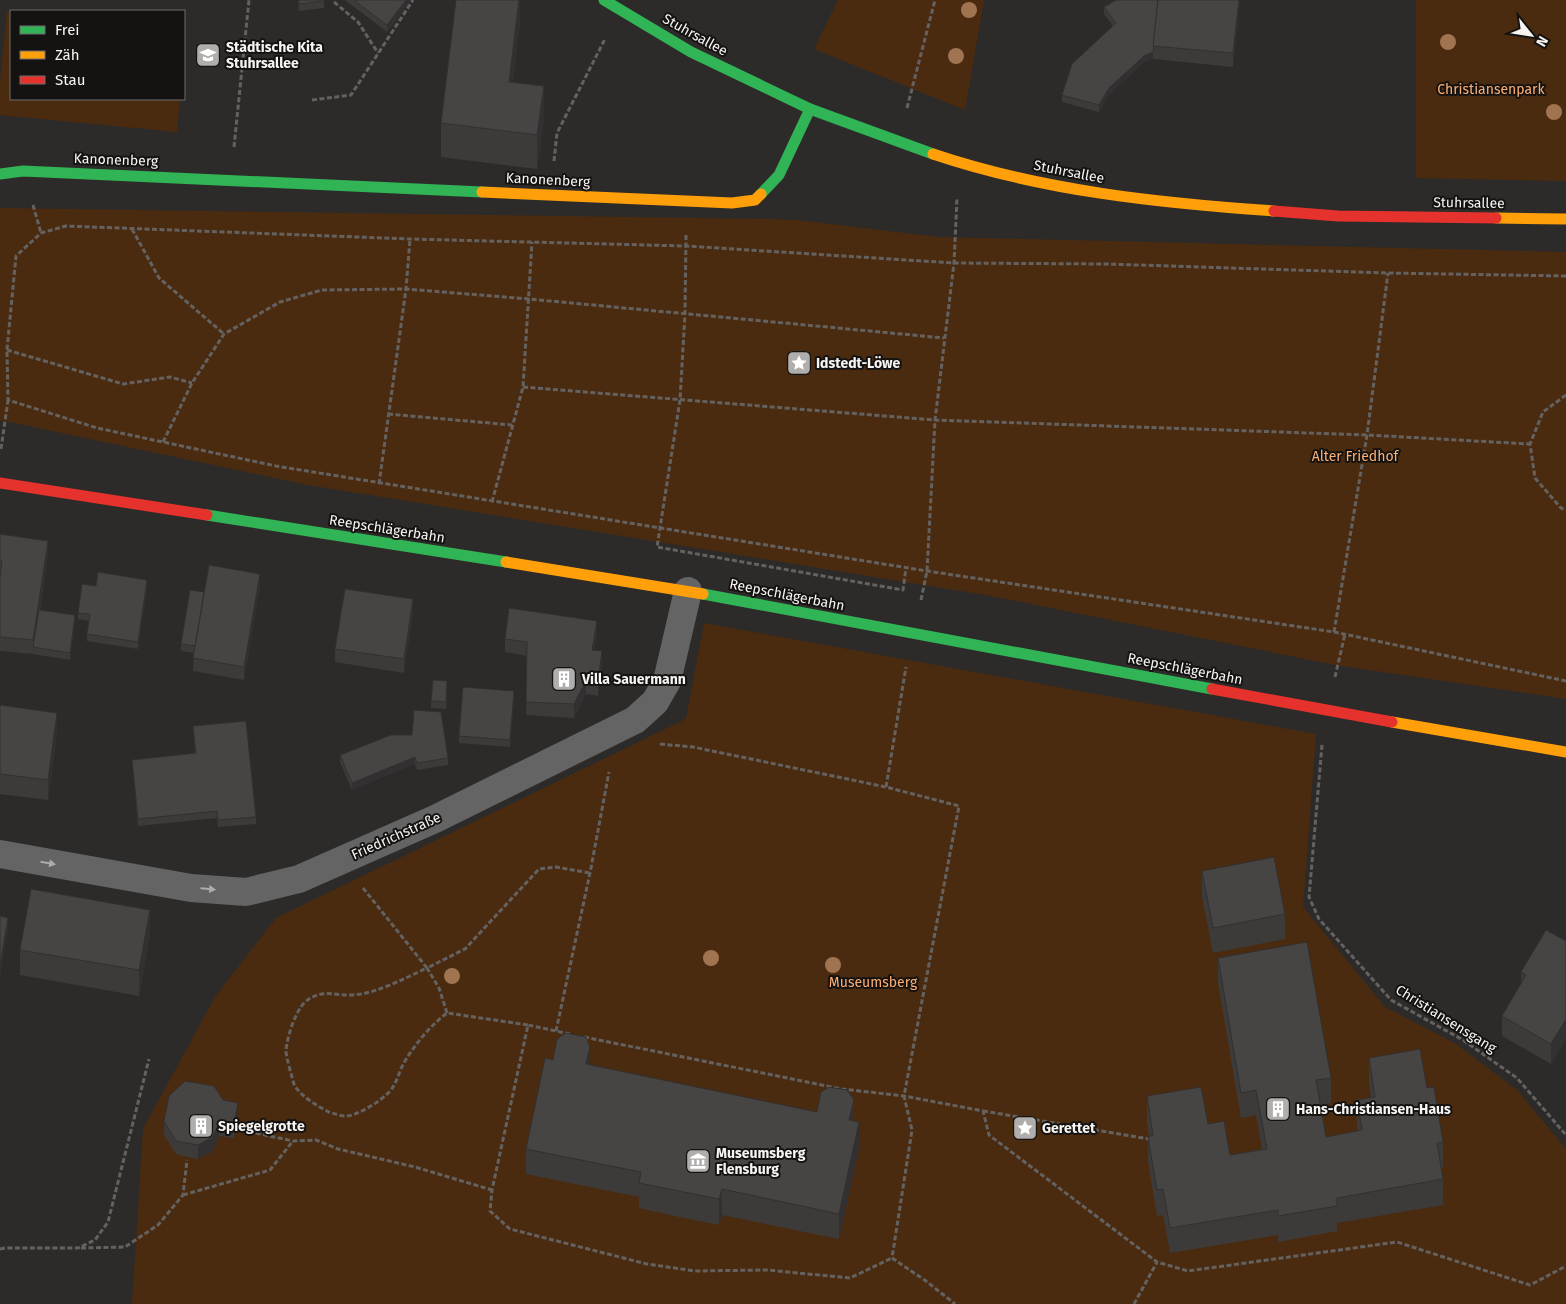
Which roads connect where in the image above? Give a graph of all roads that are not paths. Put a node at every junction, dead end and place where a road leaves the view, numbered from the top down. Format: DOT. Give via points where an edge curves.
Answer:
graph roads {
  1 [pos="604,0"];
  2 [pos="810,109"];
  3 [pos="0,174"];
  4 [pos="1566,219"];
  5 [pos="0,483"];
  6 [pos="688,591"];
  7 [pos="1566,752"];
  8 [pos="0,854"];
  1 -- 2 [label="street, Stuhrsallee" via="691,52"];
  2 -- 3 [label="street, Kanonenberg" via="779,176 755,200 732,204 23,171"];
  2 -- 4 [label="street, Stuhrsallee" via="959,163 1070,190 1178,204 1338,216"];
  5 -- 6 [label="street, Reepschlägerbahn"];
  6 -- 7 [label="street, Reepschlägerbahn"];
  8 -- 6 [label="street, Friedrichstraße, one-way" via="191,888 246,892 299,879 435,819 635,720 655,702 667,681"];
}
